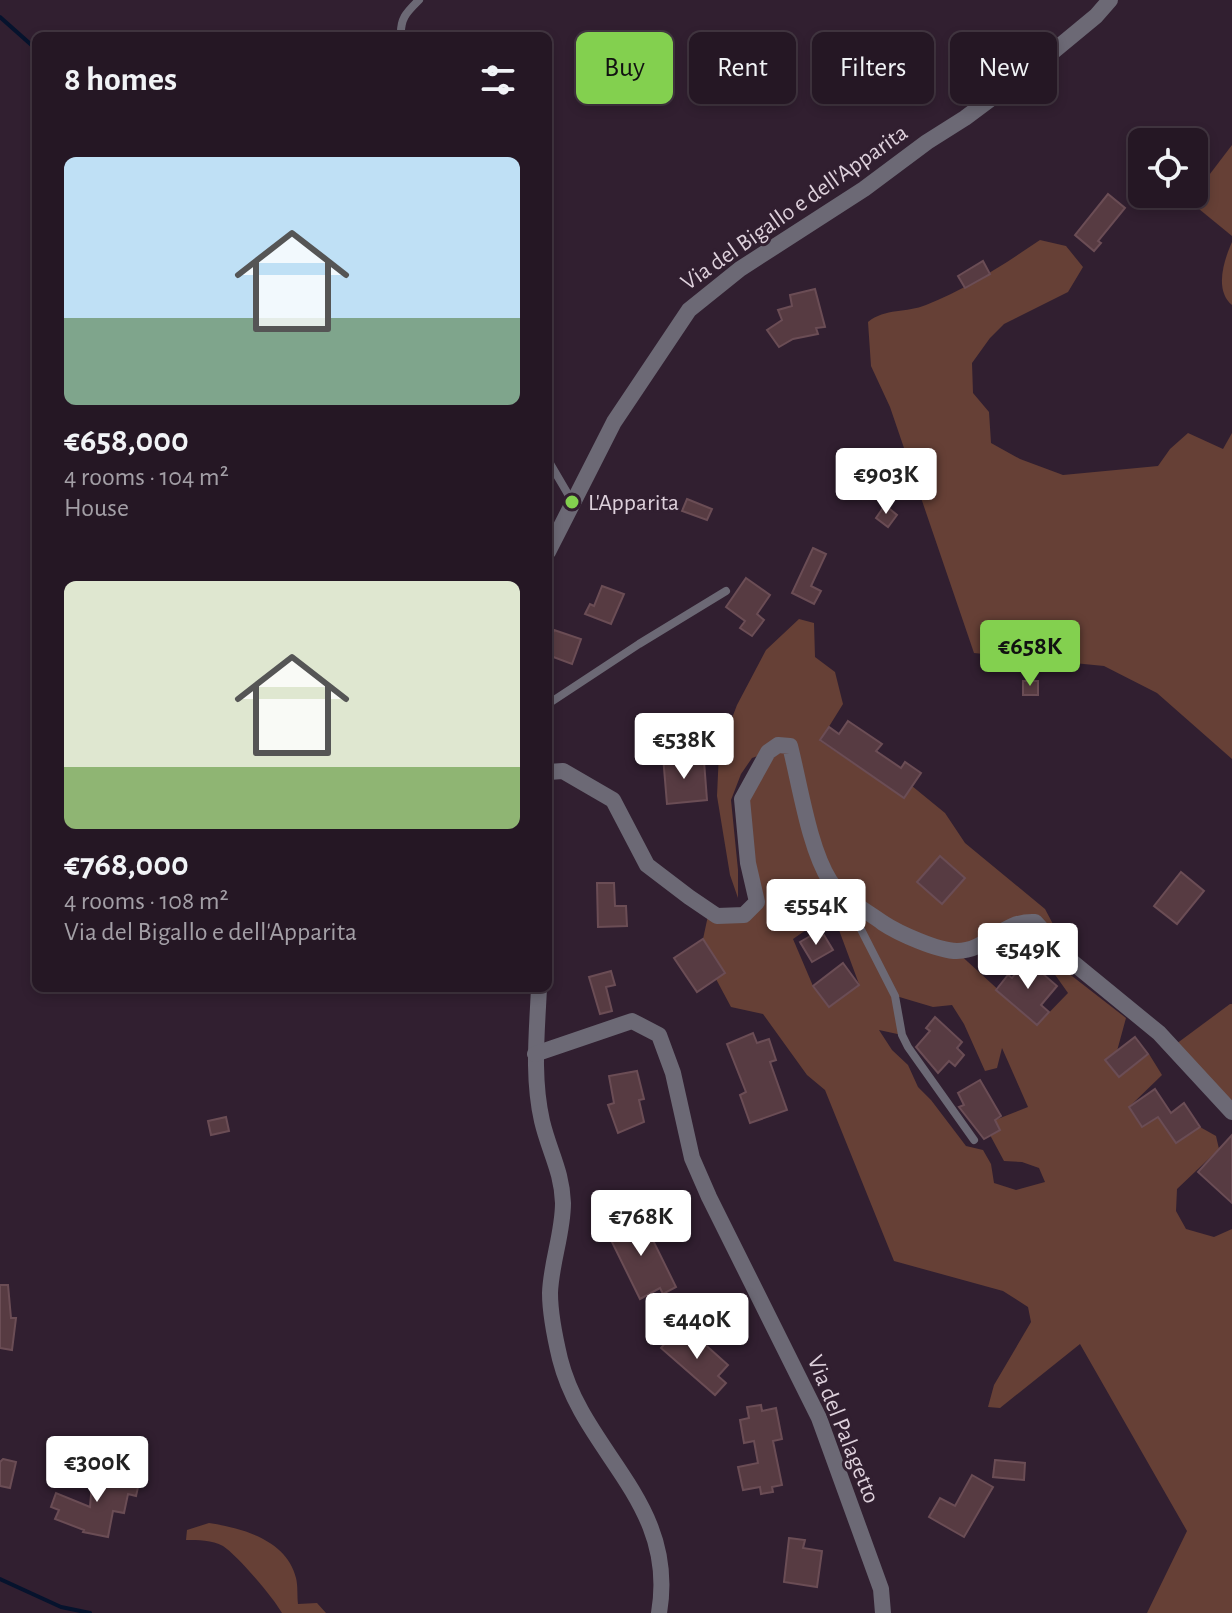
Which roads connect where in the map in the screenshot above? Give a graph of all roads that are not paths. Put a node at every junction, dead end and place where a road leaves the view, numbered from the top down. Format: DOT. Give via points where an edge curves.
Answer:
graph roads {
  1 [pos="419,0"];
  2 [pos="1110,0"];
  3 [pos="401,32"];
  4 [pos="552,467"];
  5 [pos="572,502"];
  6 [pos="552,544"];
  7 [pos="726,591"];
  8 [pos="552,701"];
  9 [pos="552,772"];
  10 [pos="842,892"];
  11 [pos="539,992"];
  12 [pos="535,1054"];
  13 [pos="1232,1112"];
  14 [pos="974,1140"];
  15 [pos="659,1613"];
  16 [pos="883,1613"];
  1 -- 3 [label="lane" via="404,14"];
  2 -- 5 [label="street, Via del Bigallo e dell'Apparita" via="1044,59 965,118 740,269 689,310 614,422"];
  4 -- 5 [label="lane"];
  5 -- 6 [label="street, Via del Bigallo e dell'Apparita"];
  7 -- 8 [label="lane"];
  9 -- 10 [label="street" via="563,771 613,800 647,865 689,897 717,916 744,915 757,902 742,799 768,752 778,745 790,746 809,830 831,882"];
  10 -- 13 [label="street" via="899,934 956,951 980,946 1020,921 1035,922 1071,961 1159,1033"];
  10 -- 14 [label="lane" via="895,996 908,1047"];
  11 -- 12 [label="street"];
  12 -- 15 [label="street" via="543,1124 561,1175 563,1206 550,1292 561,1362 578,1404 647,1514 658,1544"];
  12 -- 16 [label="street, Via del Palagetto" via="632,1021 659,1035 692,1158 819,1418 881,1589"];
}
